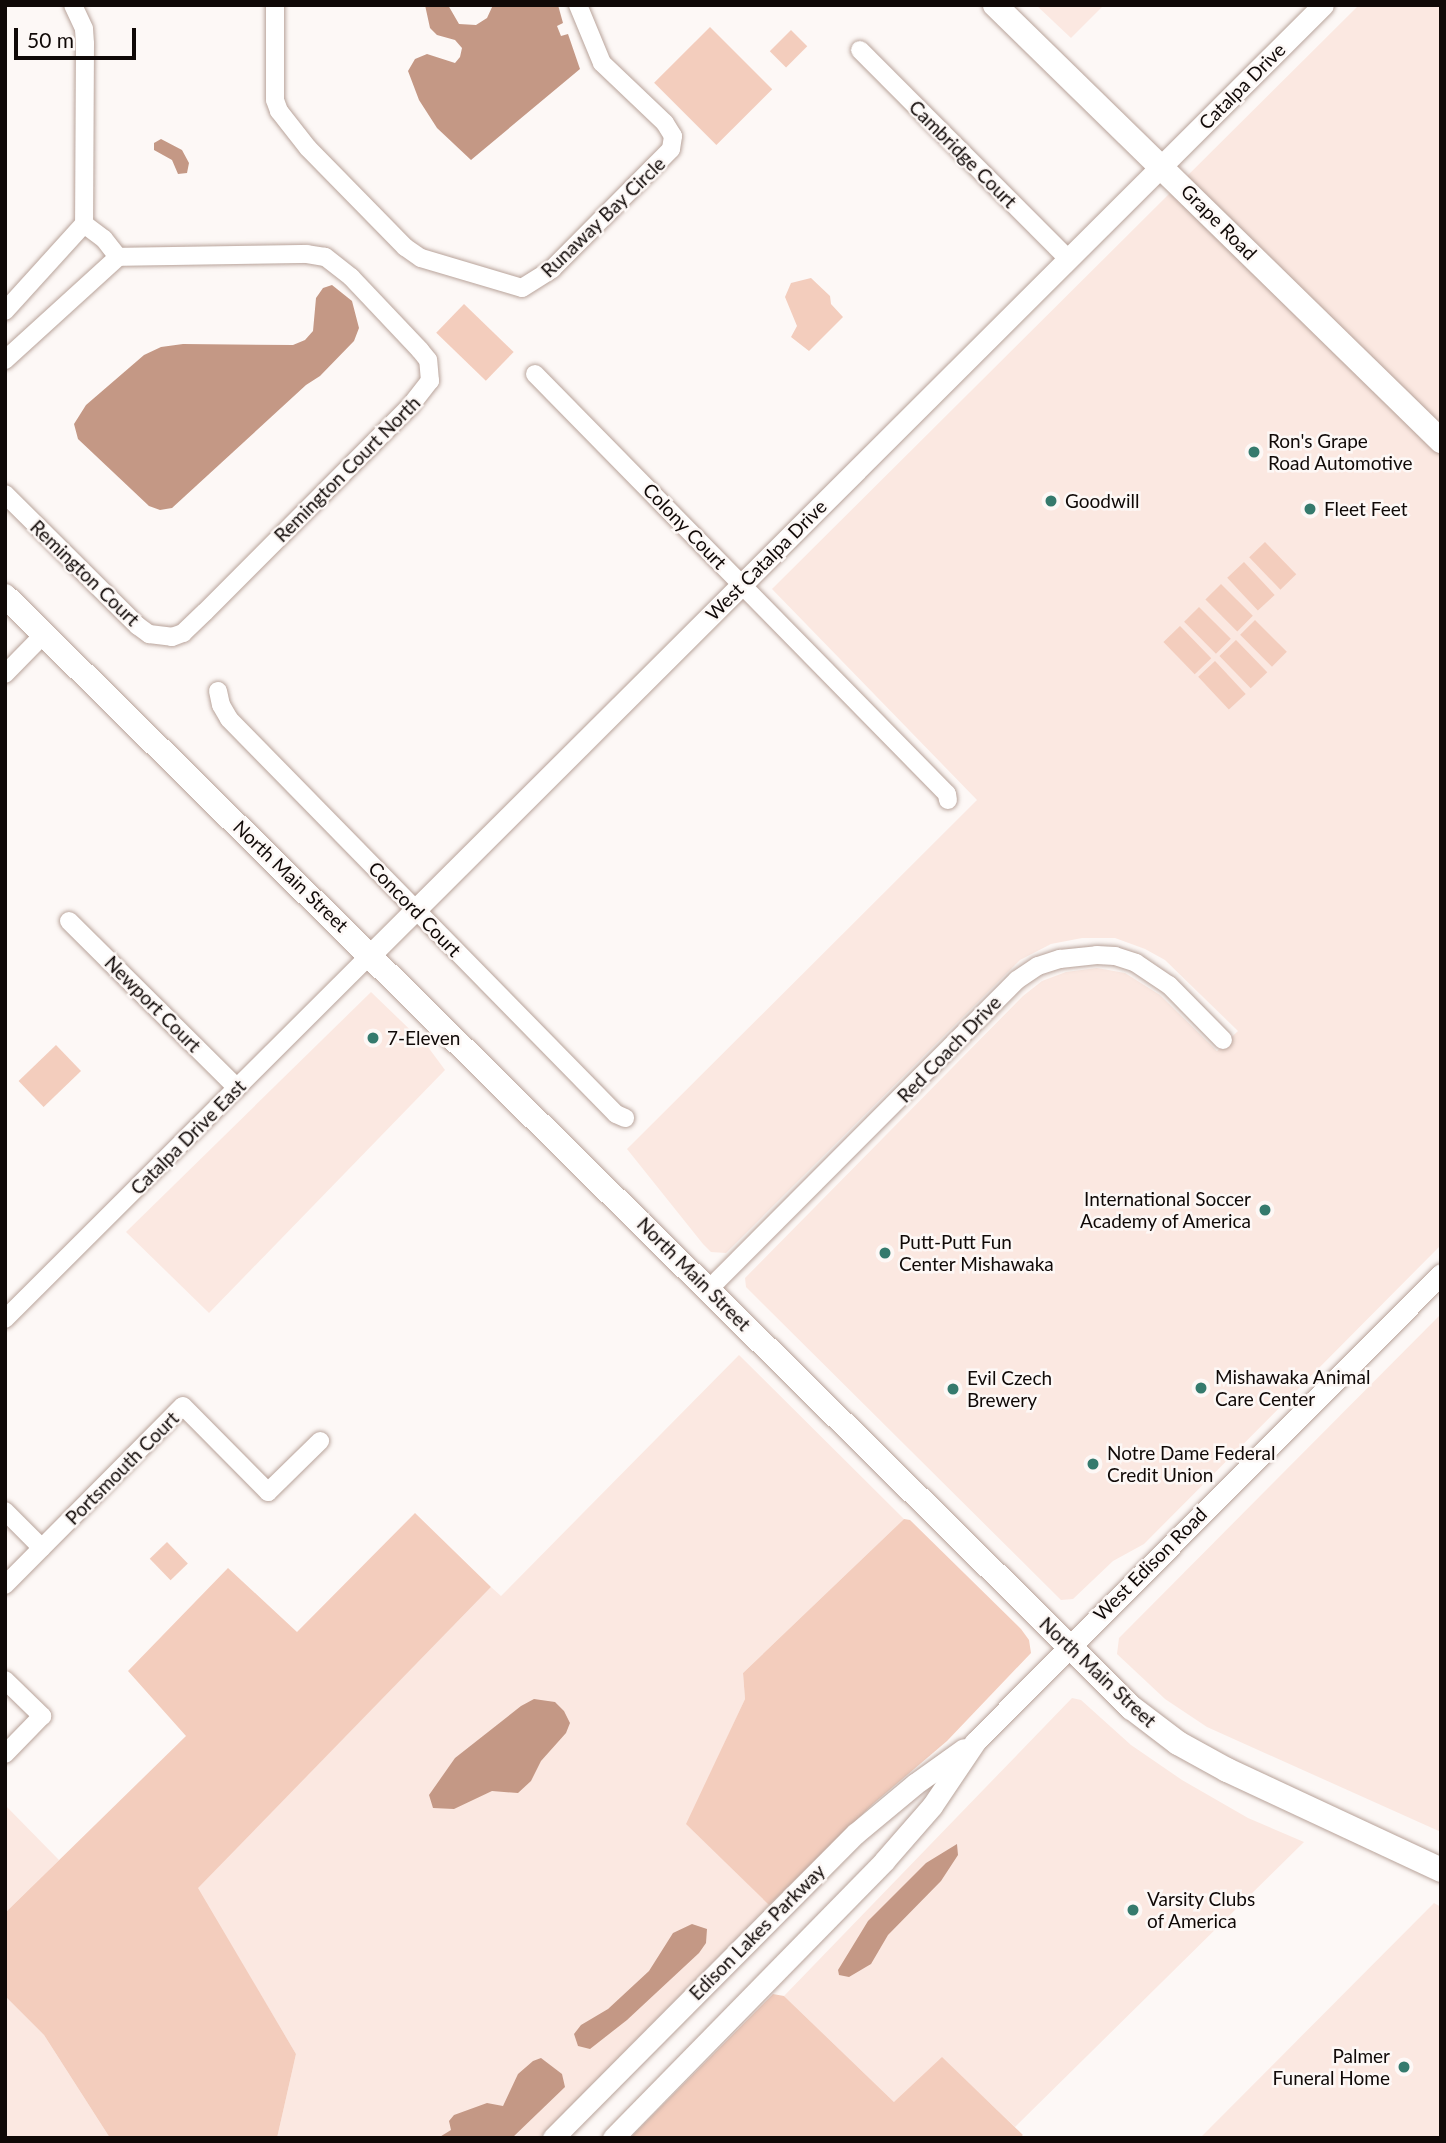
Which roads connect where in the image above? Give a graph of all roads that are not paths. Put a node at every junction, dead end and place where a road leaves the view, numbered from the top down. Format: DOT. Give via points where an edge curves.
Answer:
graph roads {
  1 [pos="74,5"];
  2 [pos="275,5"];
  3 [pos="578,5"];
  4 [pos="995,5"];
  5 [pos="1323,5"];
  6 [pos="860,50"];
  7 [pos="1161,166"];
  8 [pos="84,224"];
  9 [pos="118,257"];
  10 [pos="1067,258"];
  11 [pos="5,311"];
  12 [pos="5,360"];
  13 [pos="535,374"];
  14 [pos="1441,441"];
  15 [pos="5,495"];
  16 [pos="742,585"];
  17 [pos="5,596"];
  18 [pos="44,634"];
  19 [pos="172,637"];
  20 [pos="5,674"];
  21 [pos="218,691"];
  22 [pos="948,800"];
  23 [pos="417,909"];
  24 [pos="69,921"];
  25 [pos="371,954"];
  26 [pos="1223,1040"];
  27 [pos="237,1087"];
  28 [pos="625,1118"];
  29 [pos="1441,1274"];
  30 [pos="709,1289"];
  31 [pos="5,1319"];
  32 [pos="320,1441"];
  33 [pos="5,1511"];
  34 [pos="42,1548"];
  35 [pos="5,1585"];
  36 [pos="1067,1647"];
  37 [pos="5,1681"];
  38 [pos="975,1742"];
  39 [pos="5,1754"];
  40 [pos="1441,1870"];
  41 [pos="553,2138"];
  42 [pos="613,2138"];
  1 -- 8 [label="street" via="85,44"];
  2 -- 3 [label="street, Runaway Bay Circle" via="275,100 308,148 421,258 522,288 552,269 671,149 673,136 665,122 602,63"];
  4 -- 7 [label="main road, Grape Road"];
  5 -- 7 [label="street, Catalpa Drive"];
  6 -- 10 [label="street, Cambridge Court"];
  7 -- 10 [label="street, West Catalpa Drive"];
  7 -- 14 [label="main road, Grape Road"];
  8 -- 9 [label="street"];
  8 -- 11 [label="street"];
  9 -- 12 [label="street"];
  9 -- 19 [label="street, Remington Court North" via="324,257 351,277 420,350 432,372 411,405 205,612"];
  10 -- 16 [label="street, West Catalpa Drive"];
  13 -- 16 [label="street, Colony Court"];
  15 -- 19 [label="street, Remington Court" via="138,626 149,634"];
  16 -- 22 [label="street, Colony Court"];
  16 -- 23 [label="street, West Catalpa Drive"];
  17 -- 18 [label="main road, North Main Street"];
  18 -- 20 [label="street"];
  18 -- 25 [label="main road, North Main Street"];
  21 -- 23 [label="street, Concord Court" via="229,719"];
  23 -- 25 [label="street, West Catalpa Drive"];
  23 -- 28 [label="street, Concord Court" via="616,1115"];
  24 -- 27 [label="street, Newport Court"];
  25 -- 27 [label="street, Catalpa Drive East"];
  25 -- 30 [label="main road, North Main Street"];
  26 -- 30 [label="street, Red Coach Drive" via="1169,985 1136,963 1089,955 1038,966 1017,980"];
  27 -- 31 [label="street, Catalpa Drive East"];
  29 -- 36 [label="street, West Edison Road"];
  30 -- 36 [label="main road, North Main Street"];
  32 -- 34 [label="street, Portsmouth Court" via="268,1492 183,1406"];
  33 -- 34 [label="street"];
  34 -- 35 [label="street"];
  36 -- 38 [label="street, Edison Lakes Parkway"];
  36 -- 40 [label="main road, North Main Street" via="1132,1708 1178,1743 1273,1793"];
  37 -- 39 [label="street" via="42,1716"];
  38 -- 41 [label="street, Edison Lakes Parkway" via="855,1834"];
  38 -- 42 [label="street, Edison Lakes Parkway" via="932,1806 884,1861"];
}
